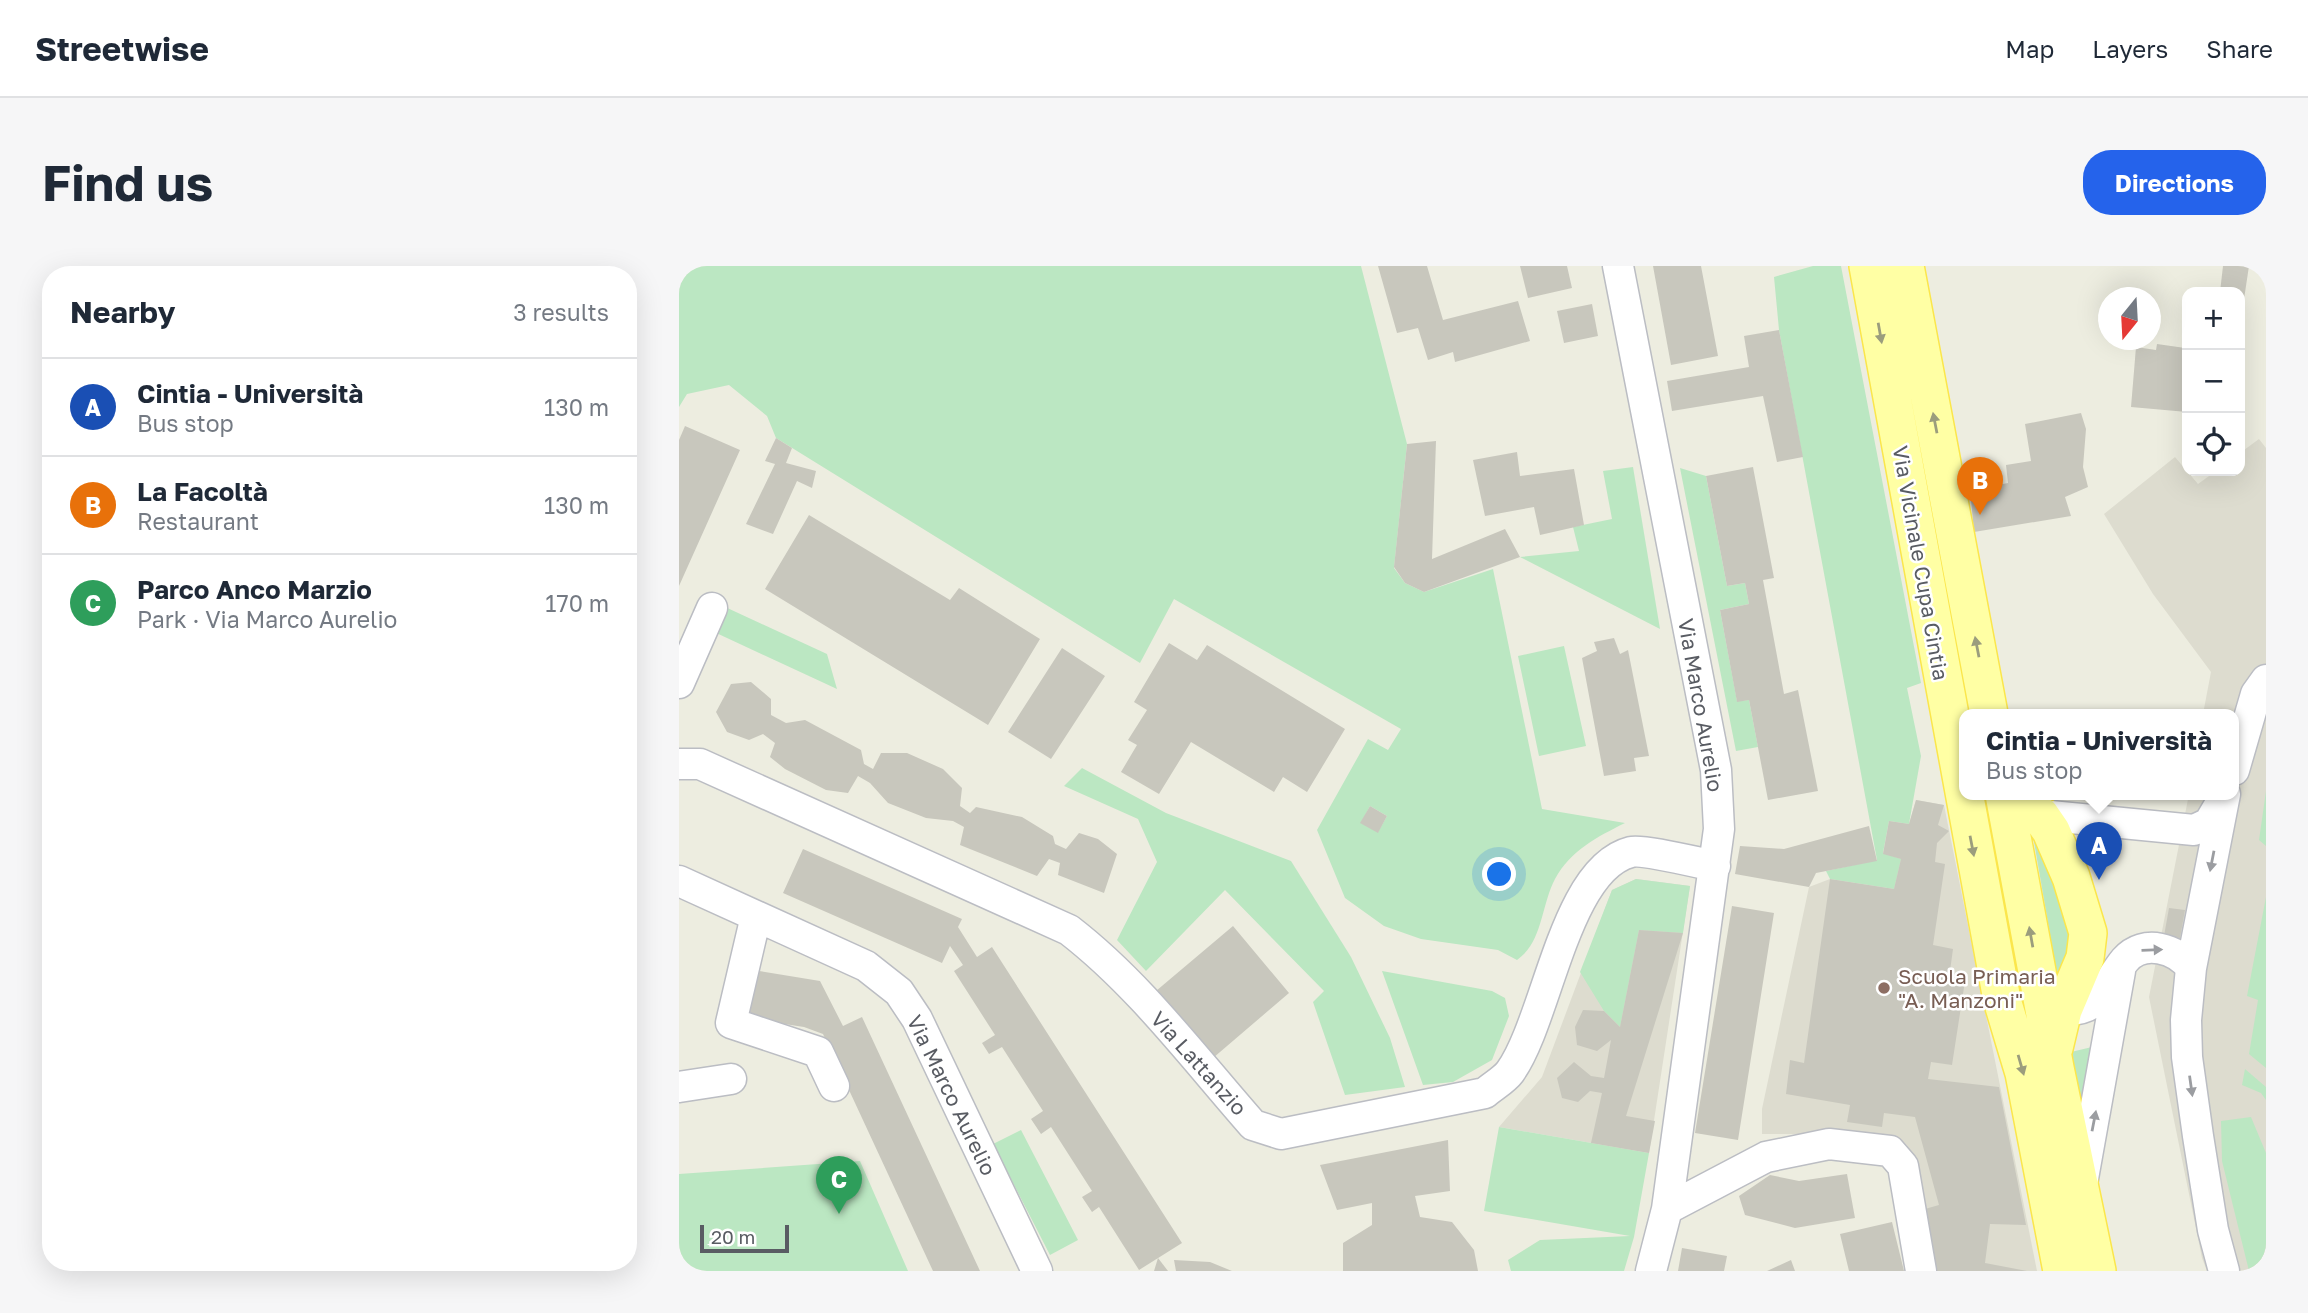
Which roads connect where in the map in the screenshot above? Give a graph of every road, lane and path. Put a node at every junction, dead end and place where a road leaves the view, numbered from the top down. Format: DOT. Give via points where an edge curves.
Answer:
graph roads {
  1 [pos="1618,266"];
  2 [pos="1868,266"];
  3 [pos="1905,266"];
  4 [pos="712,608"];
  5 [pos="2266,680"];
  6 [pos="679,683"];
  7 [pos="1988,709"];
  8 [pos="2239,749"];
  9 [pos="1959,764"];
  10 [pos="679,765"];
  11 [pos="1965,800"];
  12 [pos="2006,800"];
  13 [pos="2011,800"];
  14 [pos="2220,800"];
  15 [pos="2224,800"];
  16 [pos="2040,815"];
  17 [pos="1715,866"];
  18 [pos="679,881"];
  19 [pos="756,916"];
  20 [pos="2191,968"];
  21 [pos="2120,971"];
  22 [pos="2002,1000"];
  23 [pos="2054,1013"];
  24 [pos="731,1079"];
  25 [pos="834,1086"];
  26 [pos="679,1087"];
  27 [pos="2081,1188"];
  28 [pos="1667,1209"];
  29 [pos="1037,1271"];
  30 [pos="1651,1271"];
  31 [pos="1921,1271"];
  32 [pos="2062,1271"];
  33 [pos="2097,1271"];
  34 [pos="2224,1271"];
  1 -- 17 [label="street, Via Marco Aurelio" via="1716,770 1719,829"];
  2 -- 9 [label="main road, Via Vicinale Cupa Cintia, one-way"];
  7 -- 3 [label="main road, Via Vicinale Cupa Cintia, one-way"];
  4 -- 6 [label="street"];
  5 -- 8 [label="street" via="2256,694"];
  10 -- 17 [label="street, Via Lattanzio" via="700,764 1069,930 1130,985 1253,1125 1281,1133 1485,1093 1509,1073 1583,894 1605,865 1632,851"];
  11 -- 22 [label="main road, Via Vicinale Cupa Cintia, one-way"];
  23 -- 12 [label="main road, one-way"];
  13 -- 16 [label="main road"];
  14 -- 16 [label="street" via="2209,823 2194,830"];
  15 -- 20 [label="street, one-way"];
  16 -- 23 [label="main road" via="2061,848 2088,933 2085,958"];
  17 -- 28 [label="street, Via Marco Aurelio"];
  18 -- 19 [label="street, Via Marco Aurelio"];
  19 -- 25 [label="street" via="731,1023 818,1052"];
  19 -- 29 [label="street, Via Marco Aurelio" via="866,966 899,992"];
  21 -- 20 [label="street, one-way" via="2132,954 2159,948 2179,955"];
  20 -- 34 [label="street, one-way" via="2187,1056 2213,1230"];
  21 -- 23 [label="street" via="2081,1011"];
  27 -- 21 [label="street, one-way"];
  22 -- 23 [label="main road" via="2028,1015"];
  22 -- 32 [label="main road, Via Vicinale Cupa Cintia, one-way" via="2024,1073"];
  23 -- 27 [label="main road" via="2053,1052"];
  24 -- 26 [label="street"];
  27 -- 33 [label="main road"];
  28 -- 30 [label="street, Via Marco Aurelio"];
  28 -- 31 [label="street" via="1766,1157 1829,1143 1890,1151 1903,1166"];
}
